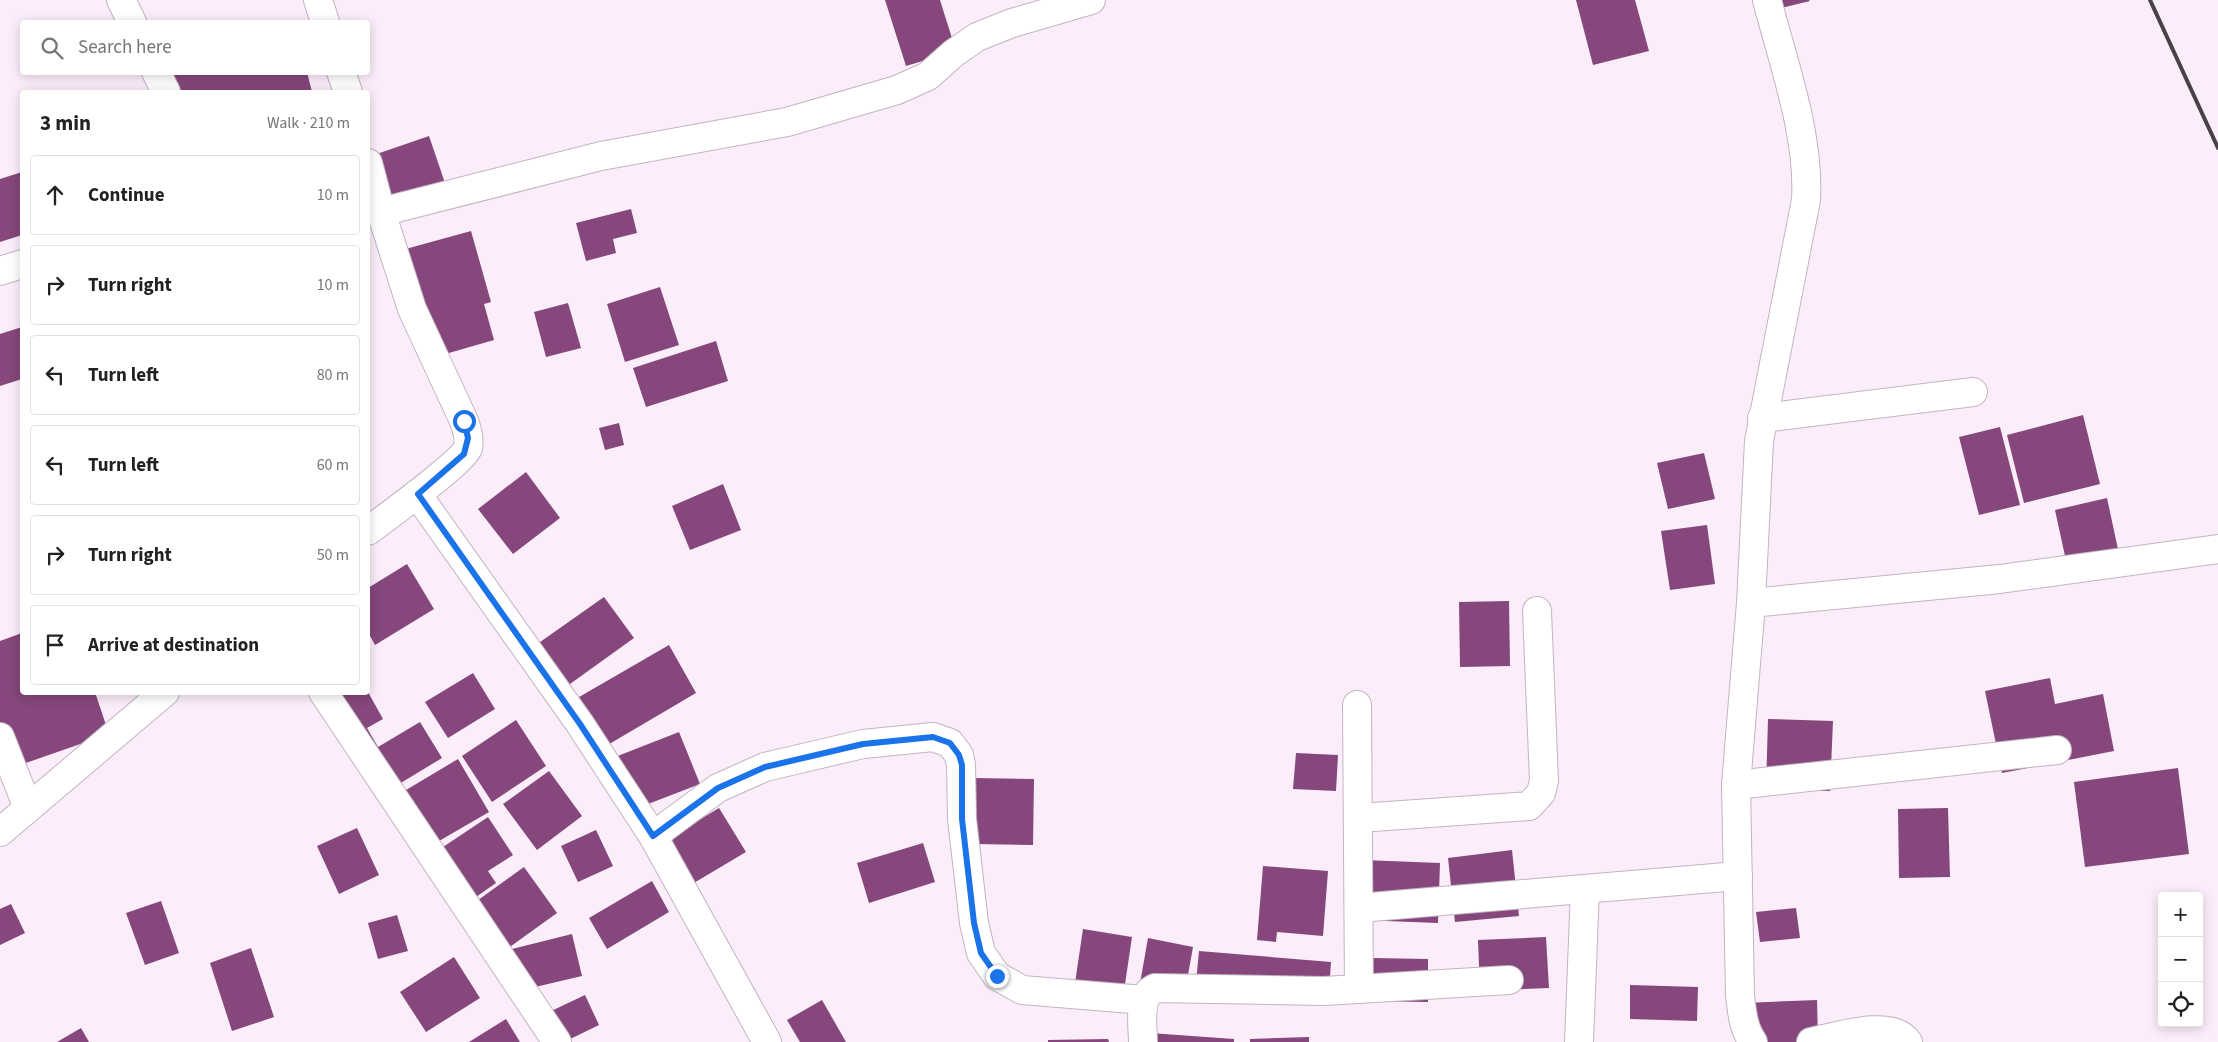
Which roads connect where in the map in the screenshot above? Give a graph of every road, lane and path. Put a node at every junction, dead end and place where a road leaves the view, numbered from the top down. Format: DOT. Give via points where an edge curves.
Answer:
graph roads {
  1 [pos="120,0"];
  2 [pos="318,0"];
  3 [pos="1091,0"];
  4 [pos="1768,0"];
  5 [pos="131,20"];
  6 [pos="324,20"];
  7 [pos="158,75"];
  8 [pos="342,75"];
  9 [pos="165,90"];
  10 [pos="347,90"];
  11 [pos="370,171"];
  12 [pos="381,212"];
  13 [pos="20,265"];
  14 [pos="0,271"];
  15 [pos="1973,392"];
  16 [pos="1762,418"];
  17 [pos="418,494"];
  18 [pos="370,530"];
  19 [pos="2218,549"];
  20 [pos="1751,603"];
  21 [pos="1537,611"];
  22 [pos="162,695"];
  23 [pos="326,695"];
  24 [pos="1357,705"];
  25 [pos="0,737"];
  26 [pos="2057,750"];
  27 [pos="1736,784"];
  28 [pos="28,808"];
  29 [pos="1359,818"];
  30 [pos="0,832"];
  31 [pos="653,836"];
  32 [pos="1738,876"];
  33 [pos="1585,889"];
  34 [pos="1359,908"];
  35 [pos="1509,980"];
  36 [pos="1359,988"];
  37 [pos="1144,1000"];
  38 [pos="557,1042"];
  39 [pos="766,1042"];
  40 [pos="1143,1042"];
  41 [pos="1579,1042"];
  42 [pos="1754,1042"];
  43 [pos="1811,1042"];
  44 [pos="1908,1042"];
  1 -- 5 [label="street"];
  2 -- 6 [label="street"];
  3 -- 12 [label="street" via="1012,23 977,37 928,76 897,90 787,122 602,156"];
  4 -- 16 [label="street" via="1804,144 1808,176 1806,200"];
  7 -- 9 [label="street"];
  8 -- 10 [label="street"];
  11 -- 12 [label="street"];
  12 -- 17 [label="street" via="412,309 464,421 468,438 464,454"];
  13 -- 14 [label="street"];
  15 -- 16 [label="street"];
  16 -- 20 [label="street"];
  17 -- 18 [label="street"];
  17 -- 31 [label="street" via="580,724"];
  19 -- 20 [label="street" via="2000,579"];
  20 -- 27 [label="street"];
  21 -- 29 [label="street" via="1544,781 1538,799 1529,806"];
  22 -- 28 [label="street"];
  23 -- 38 [label="street"];
  24 -- 29 [label="street"];
  25 -- 28 [label="street"];
  26 -- 27 [label="street"];
  27 -- 32 [label="street"];
  28 -- 30 [label="street"];
  29 -- 34 [label="street"];
  31 -- 37 [label="street" via="718,788 765,767 863,744 933,737 950,743 962,765 962,819 974,923 981,953 997,976 1022,990"];
  31 -- 39 [label="street"];
  32 -- 33 [label="street"];
  32 -- 42 [label="street" via="1740,995 1747,1033"];
  33 -- 34 [label="street"];
  33 -- 41 [label="street"];
  34 -- 36 [label="street"];
  35 -- 36 [label="street"];
  36 -- 37 [label="street" via="1324,991 1162,988 1148,992"];
  37 -- 40 [label="street"];
  43 -- 44 [label="street" via="1868,1030 1891,1030 1904,1035"];
}
